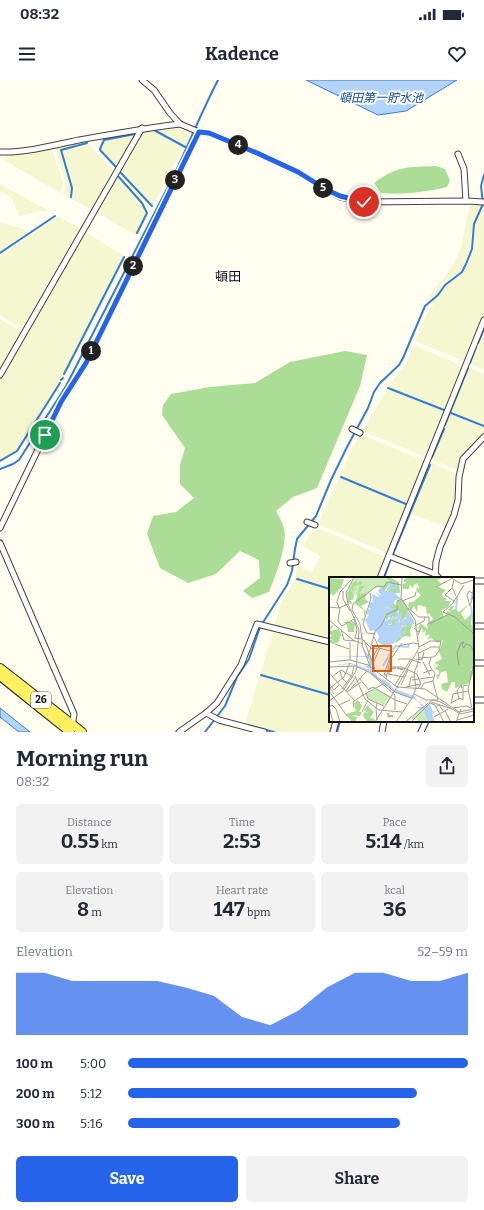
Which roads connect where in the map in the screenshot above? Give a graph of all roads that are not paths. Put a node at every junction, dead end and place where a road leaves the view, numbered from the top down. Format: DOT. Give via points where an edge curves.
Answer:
graph roads {
  1 [pos="142,80"];
  2 [pos="180,124"];
  3 [pos="142,128"];
  4 [pos="199,132"];
  5 [pos="0,152"];
  6 [pos="458,154"];
  7 [pos="466,201"];
  8 [pos="484,202"];
  9 [pos="484,320"];
  10 [pos="0,375"];
  11 [pos="352,429"];
  12 [pos="360,433"];
  13 [pos="484,437"];
  14 [pos="307,522"];
  15 [pos="315,525"];
  16 [pos="0,528"];
  17 [pos="0,543"];
  18 [pos="388,556"];
  19 [pos="296,562"];
  20 [pos="290,563"];
  21 [pos="380,577"];
  22 [pos="436,577"];
  23 [pos="329,642"];
  24 [pos="0,668"];
  25 [pos="0,676"];
  26 [pos="206,713"];
  27 [pos="336,722"];
  28 [pos="384,722"];
  29 [pos="426,722"];
  30 [pos="71,729"];
  31 [pos="82,732"];
  32 [pos="180,732"];
  33 [pos="264,732"];
  34 [pos="333,732"];
  35 [pos="382,732"];
  36 [pos="421,732"];
  1 -- 2 [label="street" via="154,90"];
  2 -- 3 [label="street"];
  2 -- 4 [label="street"];
  3 -- 5 [label="street" via="50,146"];
  3 -- 10 [label="street"];
  4 -- 7 [label="street" via="209,133 257,153 340,196 364,202"];
  4 -- 16 [label="street" via="86,363 61,402"];
  6 -- 7 [label="street" via="464,169"];
  7 -- 8 [label="street"];
  9 -- 18 [label="street"];
  11 -- 12 [label="street"];
  13 -- 22 [label="street" via="463,459 458,500 440,547"];
  14 -- 15 [label="street"];
  17 -- 30 [label="street" via="74,714"];
  18 -- 21 [label="street"];
  18 -- 22 [label="street"];
  19 -- 20 [label="street"];
  23 -- 26 [label="street" via="257,624 241,665 217,703"];
  24 -- 30 [label="main road, 26"];
  25 -- 30 [label="main road, 26"];
  26 -- 32 [label="street"];
  26 -- 33 [label="street" via="219,720"];
  27 -- 34 [label="street"];
  28 -- 35 [label="street"];
  29 -- 36 [label="street"];
  30 -- 31 [label="main road, 26"];
}
